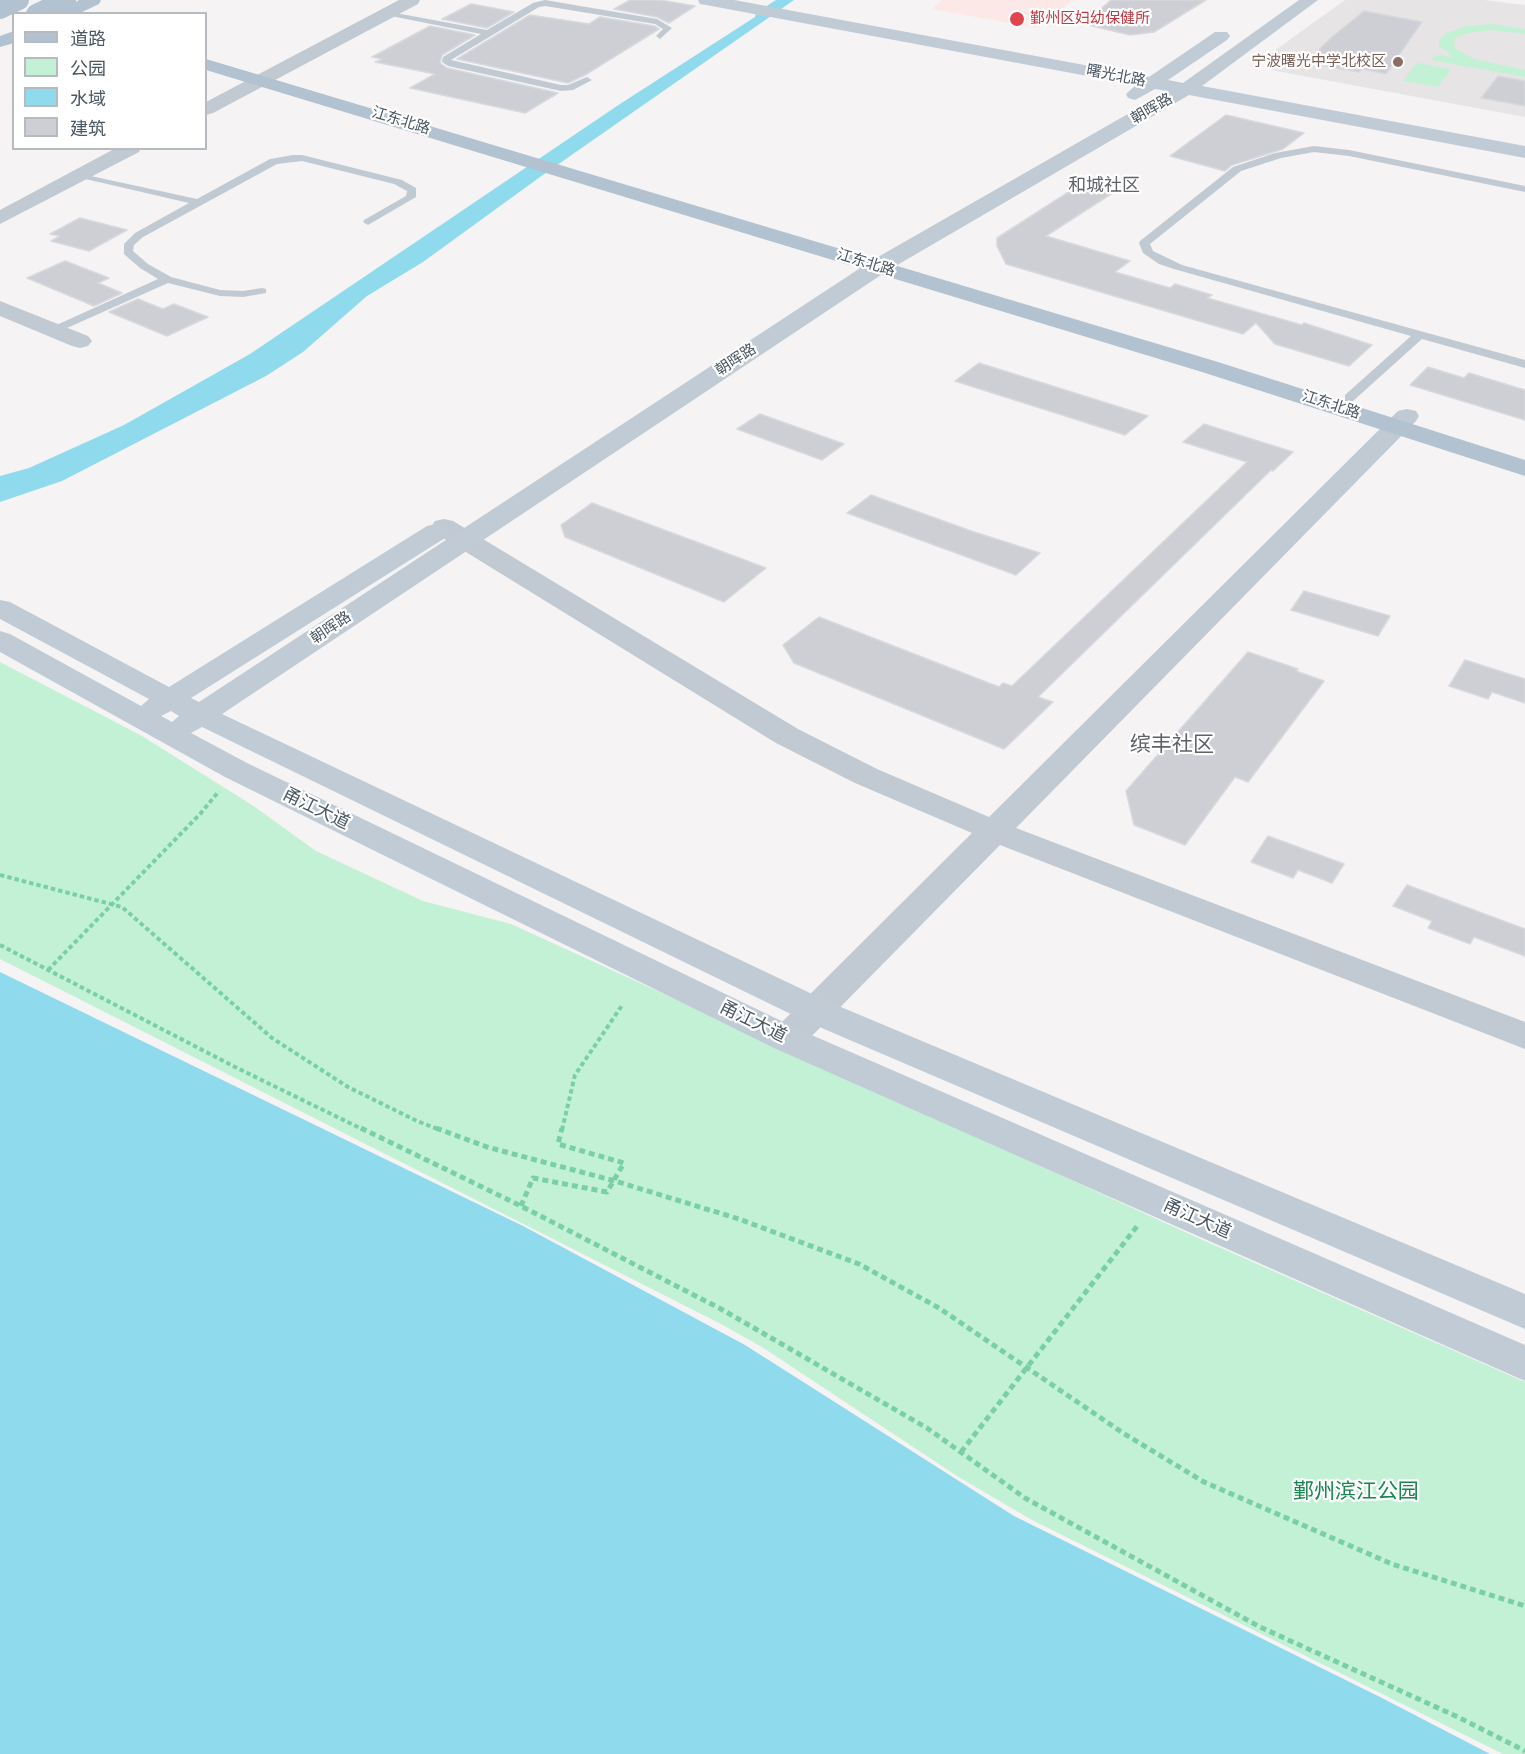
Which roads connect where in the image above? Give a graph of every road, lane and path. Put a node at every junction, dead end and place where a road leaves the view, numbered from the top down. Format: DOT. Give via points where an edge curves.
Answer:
graph roads {
  1 [pos="19,0"];
  2 [pos="49,0"];
  3 [pos="66,0"];
  4 [pos="93,0"];
  5 [pos="412,0"];
  6 [pos="706,0"];
  7 [pos="803,0"];
  8 [pos="1310,0"];
  9 [pos="0,9"];
  10 [pos="22,12"];
  11 [pos="40,12"];
  12 [pos="66,12"];
  13 [pos="385,14"];
  14 [pos="1242,21"];
  15 [pos="487,33"];
  16 [pos="660,36"];
  17 [pos="207,53"];
  18 [pos="207,64"];
  19 [pos="1206,75"];
  20 [pos="269,76"];
  21 [pos="587,80"];
  22 [pos="1180,80"];
  23 [pos="1154,84"];
  24 [pos="1286,89"];
  25 [pos="207,108"];
  26 [pos="128,150"];
  27 [pos="1525,152"];
  28 [pos="81,175"];
  29 [pos="1525,189"];
  30 [pos="198,202"];
  31 [pos="0,218"];
  32 [pos="368,222"];
  33 [pos="873,258"];
  34 [pos="167,279"];
  35 [pos="262,291"];
  36 [pos="0,308"];
  37 [pos="54,330"];
  38 [pos="1420,334"];
  39 [pos="80,341"];
  40 [pos="1525,364"];
  41 [pos="1349,398"];
  42 [pos="1402,421"];
  43 [pos="1525,453"];
  44 [pos="1525,468"];
  45 [pos="503,488"];
  46 [pos="457,527"];
  47 [pos="0,608"];
  48 [pos="0,640"];
  49 [pos="200,715"];
  50 [pos="161,717"];
  51 [pos="236,770"];
  52 [pos="995,831"];
  53 [pos="0,875"];
  54 [pos="111,903"];
  55 [pos="0,945"];
  56 [pos="48,970"];
  57 [pos="623,1004"];
  58 [pos="816,1011"];
  59 [pos="1525,1036"];
  60 [pos="787,1039"];
  61 [pos="615,1181"];
  62 [pos="521,1206"];
  63 [pos="1138,1225"];
  64 [pos="1525,1312"];
  65 [pos="1525,1364"];
  66 [pos="1027,1368"];
  67 [pos="961,1452"];
  68 [pos="1525,1606"];
  69 [pos="1525,1750"];
  1 -- 9 [label="main road, bridge"];
  2 -- 10 [label="main road"];
  3 -- 11 [label="main road, bridge"];
  4 -- 12 [label="main road"];
  5 -- 13 [label="street"];
  6 -- 23 [label="main road, 曙光北路"];
  7 -- 22 [label="main road, 曙光北路"];
  8 -- 19 [label="main road, 朝晖路"];
  13 -- 15 [label="lane"];
  13 -- 20 [label="street"];
  14 -- 22 [label="main road, 朝晖路"];
  15 -- 16 [label="lane" via="536,5 552,3 657,22 668,28"];
  15 -- 21 [label="lane" via="449,55 447,62 561,88"];
  17 -- 20 [label="main road, 江东北路"];
  18 -- 20 [label="main road, 江东北路"];
  19 -- 22 [label="main road, 朝晖路"];
  19 -- 24 [label="main road"];
  20 -- 25 [label="street"];
  20 -- 33 [label="main road, 江东北路"];
  22 -- 23 [label="main road, 朝晖路"];
  22 -- 27 [label="main road, 曙光北路"];
  22 -- 33 [label="main road, 朝晖路"];
  23 -- 33 [label="main road, 朝晖路"];
  26 -- 28 [label="street"];
  28 -- 30 [label="lane"];
  28 -- 31 [label="street"];
  29 -- 38 [label="lane" via="1314,149 1236,169 1144,243 1148,253 1171,264"];
  30 -- 32 [label="lane" via="274,161 302,158 398,182 412,190 411,197"];
  30 -- 34 [label="lane" via="129,244 128,252"];
  33 -- 41 [label="main road, 江东北路"];
  33 -- 42 [label="main road, 江东北路"];
  33 -- 45 [label="main road, 朝晖路"];
  33 -- 46 [label="main road, 朝晖路"];
  34 -- 35 [label="lane" via="220,293"];
  34 -- 37 [label="lane"];
  36 -- 37 [label="street"];
  37 -- 39 [label="street"];
  38 -- 40 [label="lane"];
  38 -- 41 [label="lane"];
  41 -- 42 [label="main road, 江东北路"];
  42 -- 43 [label="main road, 江东北路"];
  42 -- 44 [label="main road, 江东北路"];
  42 -- 52 [label="street"];
  46 -- 49 [label="main road, 朝晖路"];
  46 -- 50 [label="main road, 朝晖路"];
  46 -- 52 [label="street" via="654,658 787,736 866,776"];
  47 -- 50 [label="main road, 甬江大道"];
  48 -- 50 [label="main road, 甬江大道"];
  49 -- 50 [label="main road, 甬江大道"];
  49 -- 58 [label="main road, 甬江大道"];
  50 -- 51 [label="main road, 甬江大道"];
  51 -- 54 [label="path" via="201,813"];
  51 -- 60 [label="main road, 甬江大道"];
  52 -- 58 [label="street"];
  52 -- 59 [label="street"];
  53 -- 54 [label="path"];
  54 -- 56 [label="path"];
  54 -- 61 [label="path" via="133,915 272,1038 348,1087 417,1121 487,1147"];
  55 -- 56 [label="path"];
  56 -- 62 [label="path" via="237,1068"];
  57 -- 61 [label="path" via="575,1075 558,1144 624,1163"];
  58 -- 60 [label="street"];
  58 -- 64 [label="main road, 甬江大道"];
  60 -- 65 [label="main road, 甬江大道"];
  61 -- 62 [label="path" via="607,1192 533,1178"];
  61 -- 66 [label="path" via="750,1222 860,1264 939,1308"];
  62 -- 67 [label="path" via="721,1309 927,1428"];
  63 -- 66 [label="path"];
  66 -- 67 [label="path"];
  66 -- 68 [label="path" via="1204,1482 1392,1564"];
  67 -- 69 [label="path" via="1025,1498 1260,1627"];
}
